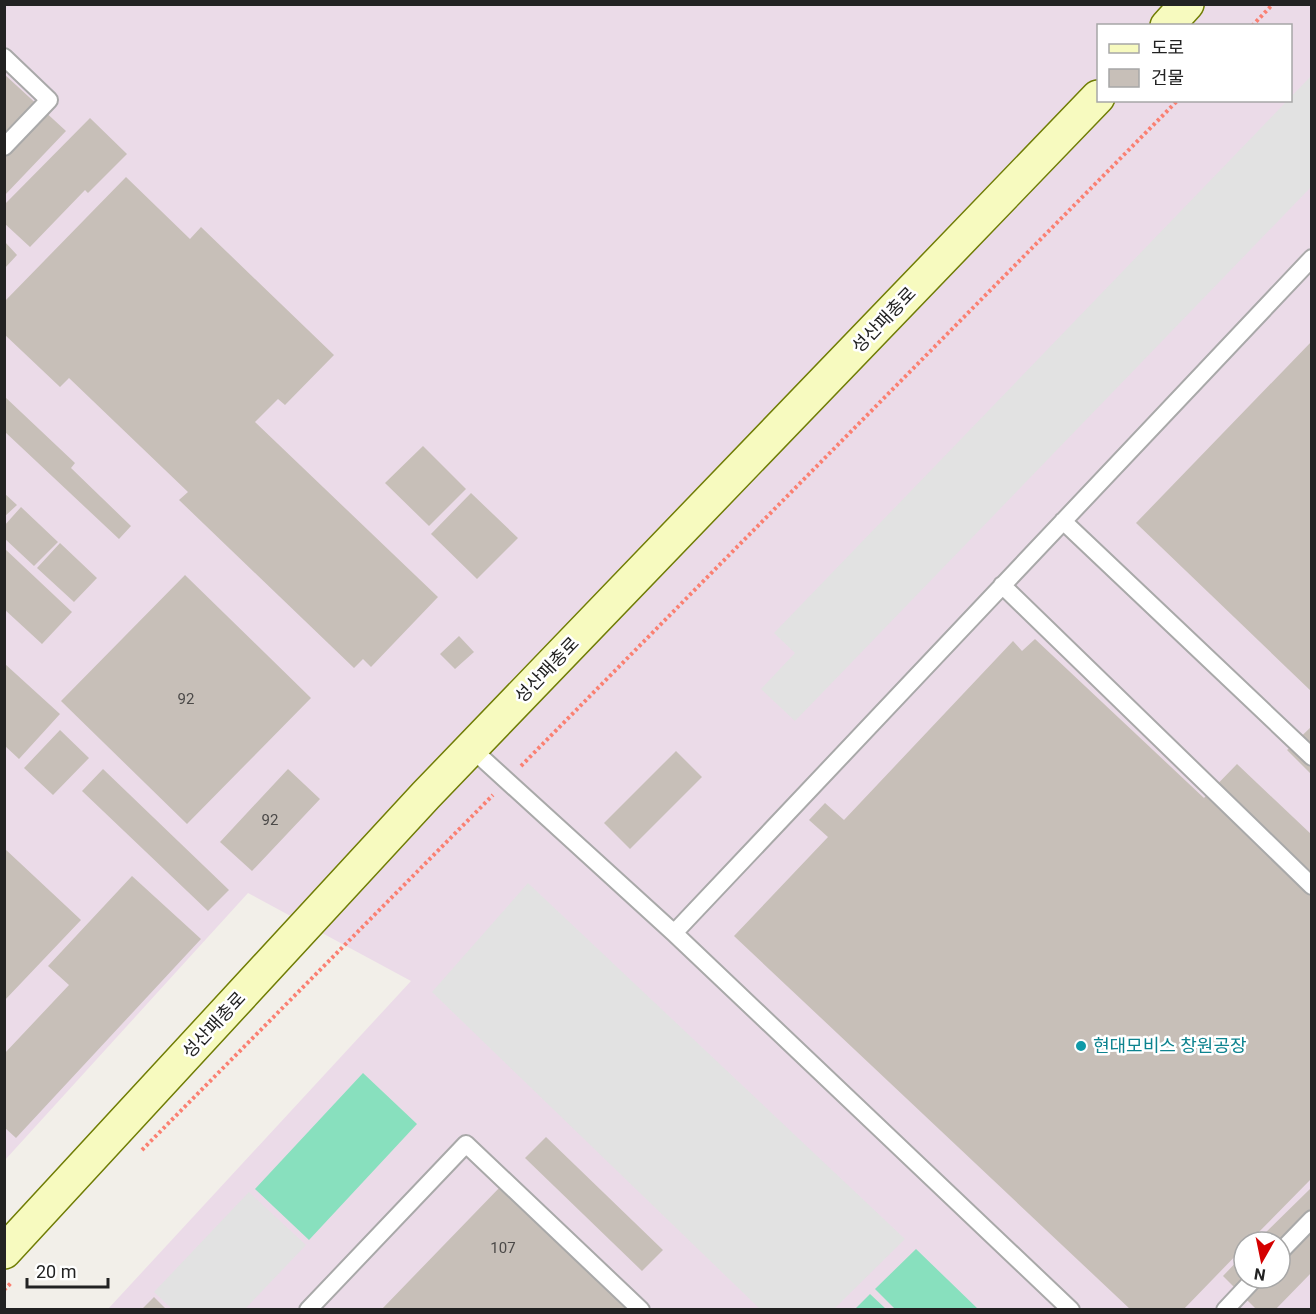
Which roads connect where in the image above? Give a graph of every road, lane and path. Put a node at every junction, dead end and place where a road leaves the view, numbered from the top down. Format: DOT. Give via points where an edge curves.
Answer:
graph roads {
  1 [pos="1187,4"];
  2 [pos="1273,4"];
  3 [pos="1169,24"];
  4 [pos="1254,24"];
  5 [pos="4,57"];
  6 [pos="1097,98"];
  7 [pos="1176,102"];
  8 [pos="4,147"];
  9 [pos="1311,258"];
  10 [pos="1063,521"];
  11 [pos="1002,585"];
  12 [pos="472,749"];
  13 [pos="1311,757"];
  14 [pos="507,781"];
  15 [pos="1311,885"];
  16 [pos="674,933"];
  17 [pos="138,1154"];
  18 [pos="1311,1219"];
  19 [pos="1292,1239"];
  20 [pos="9,1266"];
  21 [pos="4,1290"];
  22 [pos="1244,1290"];
  23 [pos="308,1310"];
  24 [pos="641,1310"];
  25 [pos="1071,1310"];
  26 [pos="1225,1310"];
  1 -- 3 [label="main road"];
  2 -- 4 [label="path"];
  5 -- 8 [label="lane" via="49,100"];
  6 -- 12 [label="main road, 성산패총로"];
  7 -- 14 [label="path"];
  9 -- 10 [label="lane"];
  10 -- 11 [label="lane"];
  10 -- 13 [label="lane"];
  11 -- 15 [label="lane"];
  11 -- 16 [label="lane"];
  12 -- 14 [label="lane"];
  12 -- 20 [label="main road, 성산패총로"];
  14 -- 16 [label="lane"];
  14 -- 17 [label="path"];
  16 -- 25 [label="lane"];
  18 -- 19 [label="lane"];
  20 -- 21 [label="path"];
  22 -- 26 [label="lane"];
  23 -- 24 [label="lane" via="466,1143"];
}
